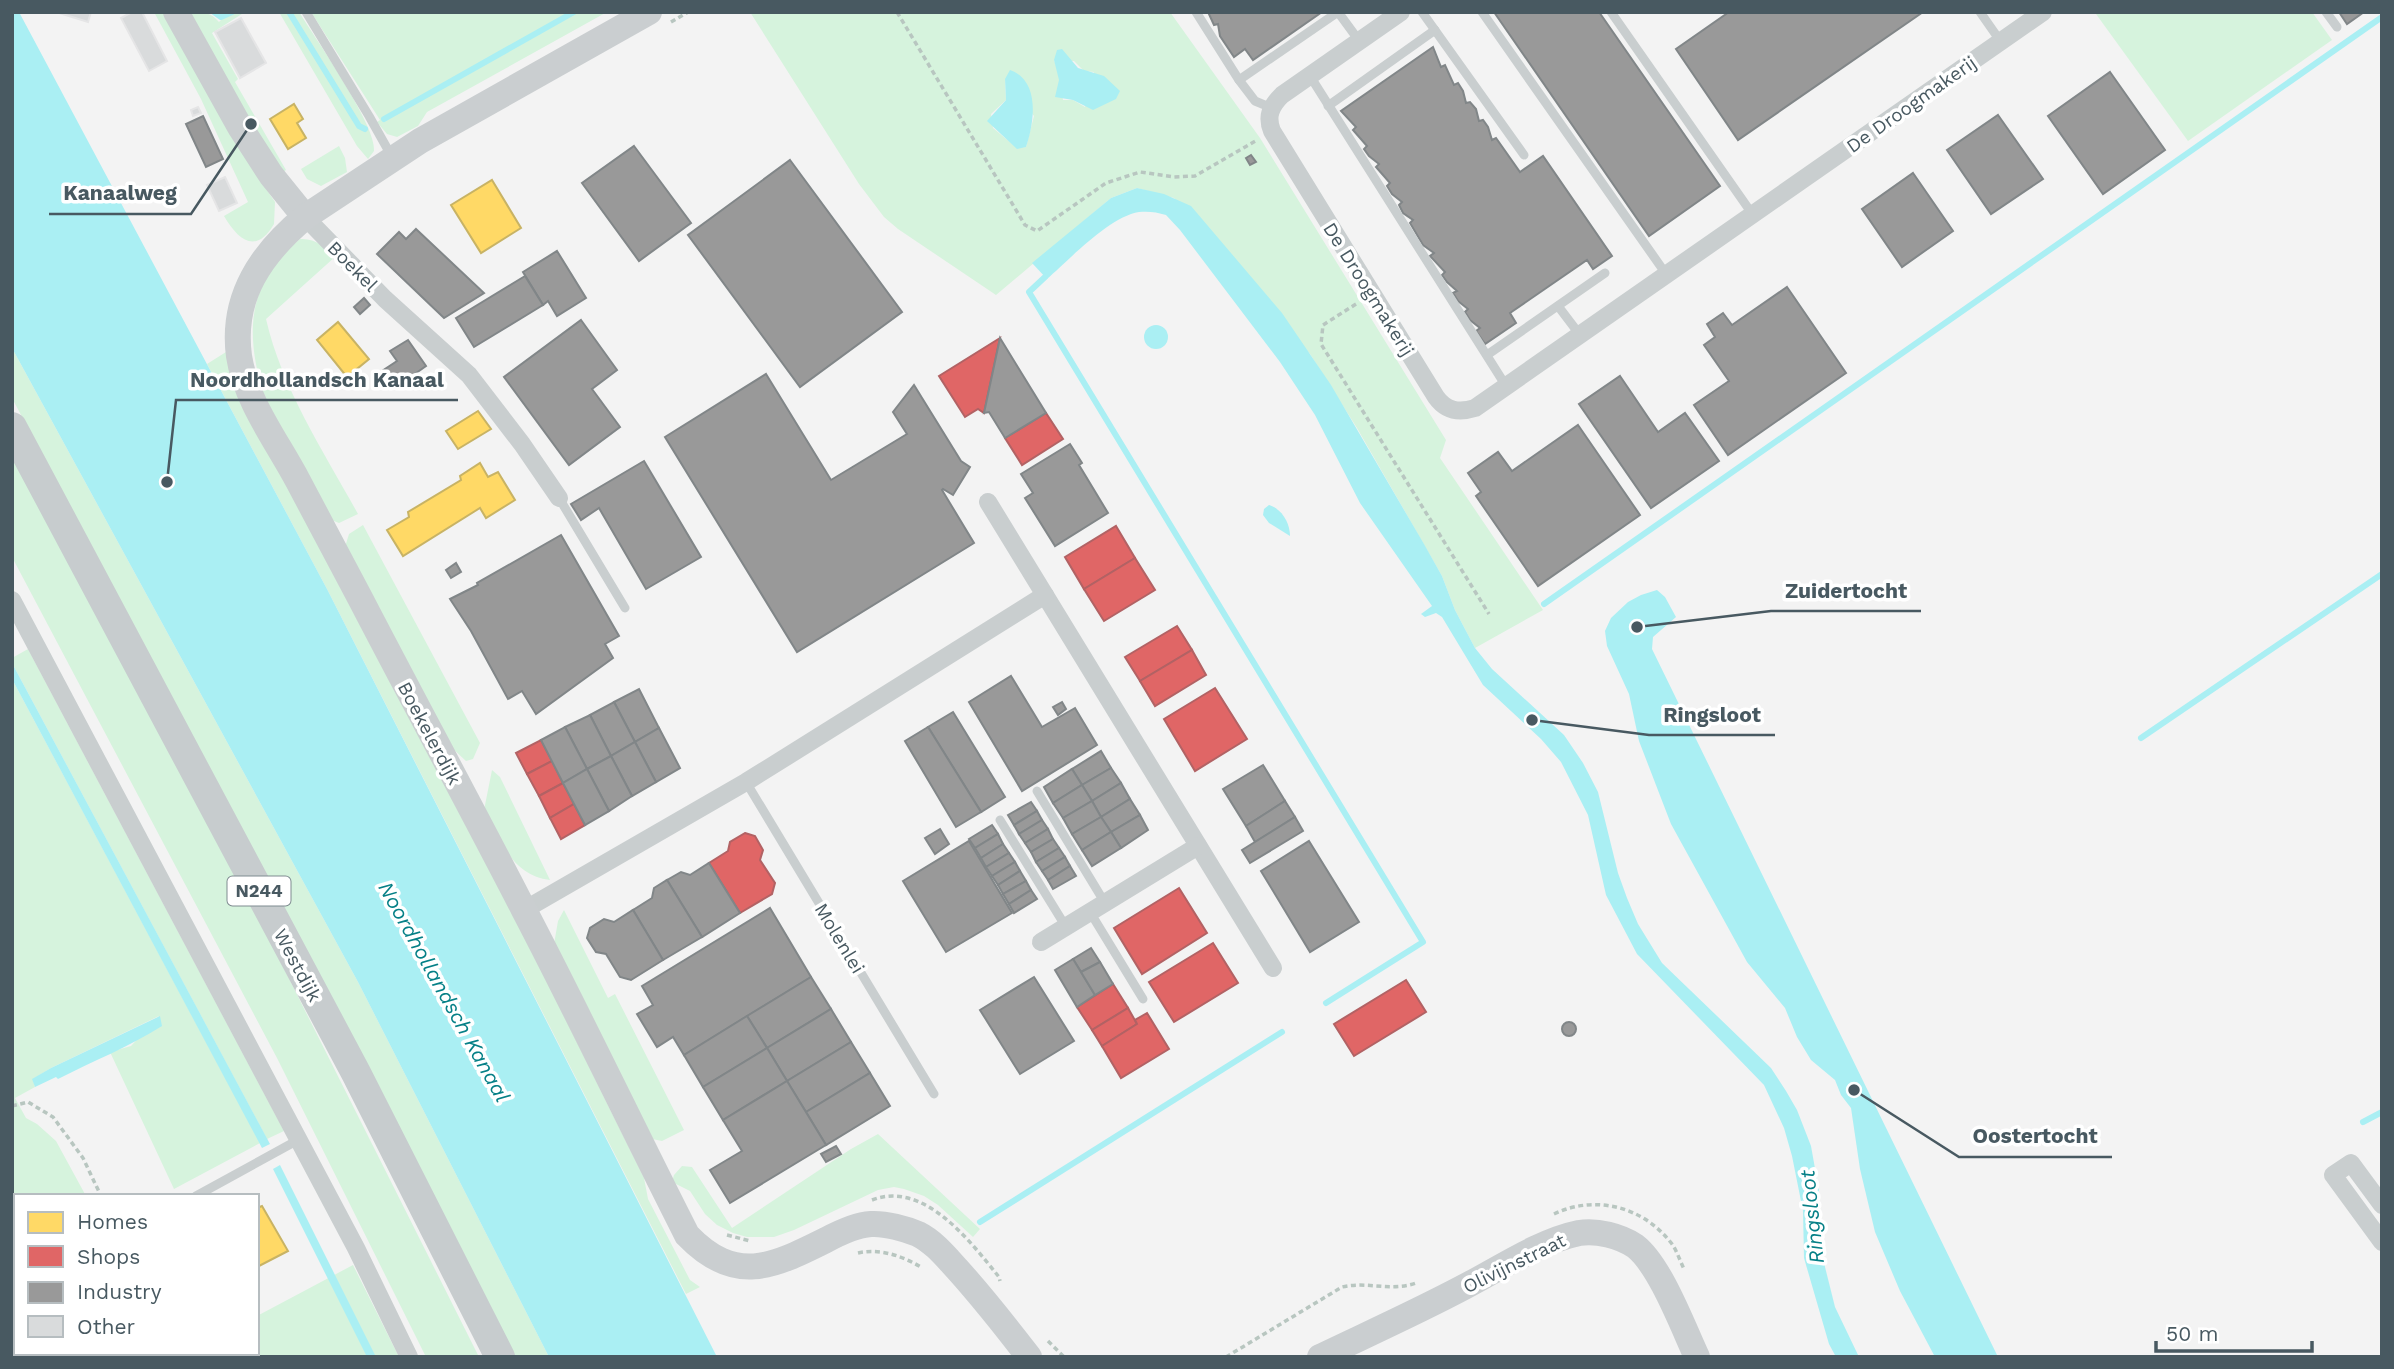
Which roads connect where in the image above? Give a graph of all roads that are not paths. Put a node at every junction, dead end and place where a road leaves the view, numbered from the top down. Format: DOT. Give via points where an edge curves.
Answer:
graph roads {
  1 [pos="176,12"];
  2 [pos="306,12"];
  3 [pos="649,12"];
  4 [pos="1196,12"];
  5 [pos="1338,12"];
  6 [pos="1401,12"];
  7 [pos="1422,12"];
  8 [pos="1482,12"];
  9 [pos="1611,12"];
  10 [pos="1980,12"];
  11 [pos="2043,12"];
  12 [pos="2326,12"];
  13 [pos="2337,27"];
  14 [pos="1434,30"];
  15 [pos="1360,42"];
  16 [pos="2001,42"];
  17 [pos="1310,76"];
  18 [pos="1238,80"];
  19 [pos="1328,106"];
  20 [pos="1272,108"];
  21 [pos="1524,155"];
  22 [pos="392,159"];
  23 [pos="1753,215"];
  24 [pos="305,217"];
  25 [pos="1605,273"];
  26 [pos="1666,275"];
  27 [pos="1558,306"];
  28 [pos="1580,335"];
  29 [pos="1487,355"];
  30 [pos="1506,386"];
  31 [pos="12,427"];
  32 [pos="559,498"];
  33 [pos="988,502"];
  34 [pos="1045,595"];
  35 [pos="12,600"];
  36 [pos="625,608"];
  37 [pos="746,782"];
  38 [pos="1037,791"];
  39 [pos="1000,820"];
  40 [pos="1198,846"];
  41 [pos="1097,908"];
  42 [pos="524,910"];
  43 [pos="1066,927"];
  44 [pos="1041,942"];
  45 [pos="1273,968"];
  46 [pos="1143,999"];
  47 [pos="933,1094"];
  48 [pos="298,1140"];
  49 [pos="200,1194"];
  50 [pos="2382,1205"];
  51 [pos="2376,1221"];
  52 [pos="2382,1242"];
  53 [pos="409,1357"];
  54 [pos="500,1357"];
  55 [pos="1029,1357"];
  56 [pos="1320,1357"];
  57 [pos="1697,1357"];
  1 -- 24 [label="street, Boekel" via="254,150"];
  2 -- 22 [label="lane"];
  3 -- 22 [label="street, Boekelerdijk"];
  4 -- 18 [label="lane"];
  5 -- 15 [label="lane"];
  5 -- 18 [label="lane"];
  6 -- 15 [label="street"];
  7 -- 14 [label="lane"];
  8 -- 26 [label="lane"];
  9 -- 23 [label="lane"];
  10 -- 16 [label="lane"];
  11 -- 16 [label="street, De Droogmakerij"];
  12 -- 13 [label="lane"];
  14 -- 19 [label="lane"];
  14 -- 21 [label="lane"];
  15 -- 17 [label="street"];
  16 -- 23 [label="street, De Droogmakerij"];
  17 -- 19 [label="lane"];
  17 -- 20 [label="street" via="1282,95"];
  18 -- 20 [label="lane" via="1255,101"];
  19 -- 29 [label="lane"];
  20 -- 30 [label="street, De Droogmakerij" via="1268,121 1272,131 1436,397 1446,408 1463,412"];
  22 -- 24 [label="street, Boekelerdijk"];
  23 -- 26 [label="street, De Droogmakerij"];
  24 -- 32 [label="street, Boekel" via="469,375"];
  24 -- 42 [label="street, Boekelerdijk" via="267,254 247,288 239,352 246,381"];
  25 -- 27 [label="lane"];
  26 -- 28 [label="street, De Droogmakerij"];
  27 -- 28 [label="lane"];
  27 -- 29 [label="lane"];
  28 -- 30 [label="street, De Droogmakerij"];
  29 -- 30 [label="lane"];
  31 -- 54 [label="main road, Westdijk / N244" via="356,1073"];
  32 -- 36 [label="lane"];
  33 -- 34 [label="street"];
  34 -- 37 [label="street"];
  34 -- 40 [label="street"];
  35 -- 48 [label="street"];
  37 -- 42 [label="street"];
  37 -- 47 [label="lane, Molenlei"];
  38 -- 41 [label="lane"];
  39 -- 43 [label="lane"];
  40 -- 41 [label="street"];
  40 -- 45 [label="street"];
  41 -- 43 [label="street"];
  41 -- 46 [label="lane"];
  42 -- 55 [label="street, Boekelerdijk" via="687,1235 701,1250 724,1264 759,1267 871,1224 918,1234 986,1301"];
  43 -- 44 [label="street"];
  48 -- 49 [label="lane"];
  48 -- 53 [label="street"];
  50 -- 51 [label="street" via="2351,1163 2333,1175"];
  51 -- 52 [label="street"];
  56 -- 57 [label="street, Olivijnstraat" via="1549,1243 1593,1232 1620,1239 1647,1258"];
}
